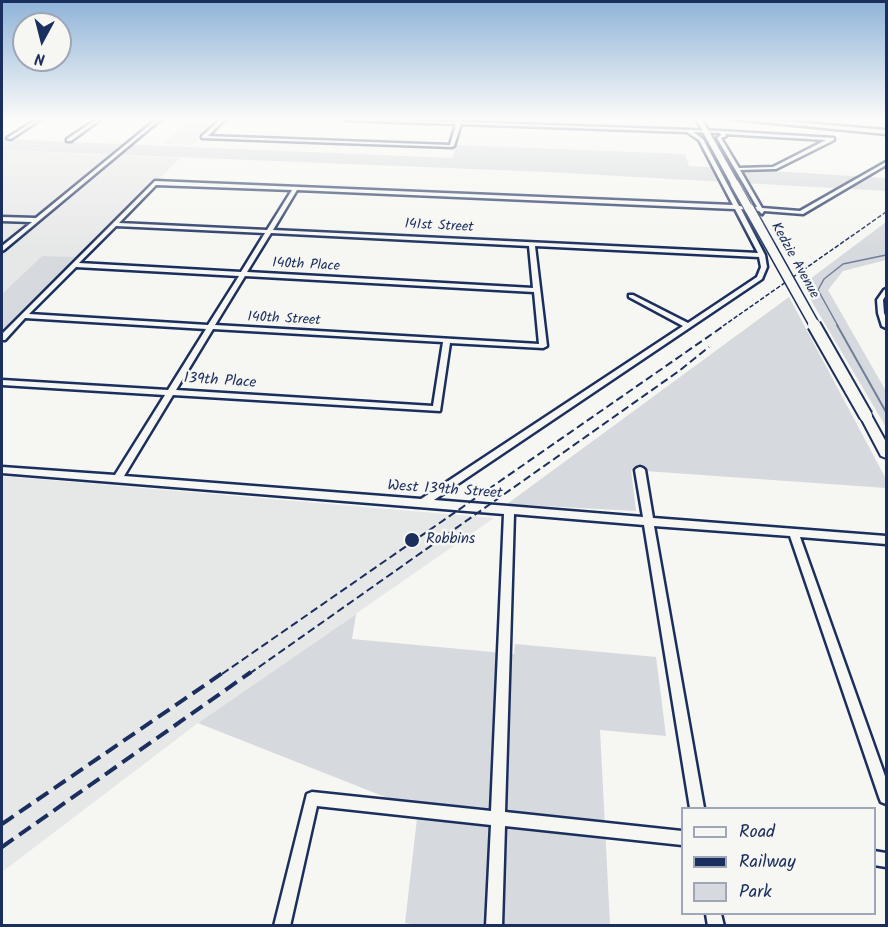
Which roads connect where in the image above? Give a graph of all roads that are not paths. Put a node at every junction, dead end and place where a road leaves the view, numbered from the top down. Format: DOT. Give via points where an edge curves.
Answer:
graph roads {
  1 [pos="107,162"];
  2 [pos="712,162"];
  3 [pos="724,162"];
  4 [pos="734,162"];
  5 [pos="785,162"];
  6 [pos="886,163"];
  7 [pos="738,169"];
  8 [pos="295,189"];
  9 [pos="736,207"];
  10 [pos="762,212"];
  11 [pos="2,219"];
  12 [pos="37,220"];
  13 [pos="114,224"];
  14 [pos="269,231"];
  15 [pos="532,244"];
  16 [pos="2,249"];
  17 [pos="762,255"];
  18 [pos="74,265"];
  19 [pos="243,275"];
  20 [pos="537,290"];
  21 [pos="886,291"];
  22 [pos="631,296"];
  23 [pos="23,316"];
  24 [pos="688,326"];
  25 [pos="886,326"];
  26 [pos="210,327"];
  27 [pos="2,338"];
  28 [pos="447,341"];
  29 [pos="2,382"];
  30 [pos="171,393"];
  31 [pos="886,453"];
  32 [pos="2,470"];
  33 [pos="640,470"];
  34 [pos="117,480"];
  35 [pos="421,504"];
  36 [pos="509,511"];
  37 [pos="649,521"];
  38 [pos="793,532"];
  39 [pos="886,540"];
  40 [pos="886,797"];
  41 [pos="697,807"];
  42 [pos="496,818"];
  43 [pos="681,838"];
  44 [pos="282,926"];
  45 [pos="494,926"];
  1 -- 12 [label="street"];
  2 -- 9 [label="street"];
  3 -- 31 [label="main road, Kedzie Avenue, bridge"];
  4 -- 7 [label="street"];
  5 -- 7 [label="street" via="774,168"];
  6 -- 10 [label="street" via="801,213"];
  7 -- 10 [label="street"];
  8 -- 9 [label="street"];
  8 -- 13 [label="street" via="155,183"];
  8 -- 14 [label="street"];
  9 -- 10 [label="street"];
  9 -- 17 [label="street"];
  11 -- 12 [label="street"];
  12 -- 16 [label="street"];
  13 -- 14 [label="street, 141st Street"];
  13 -- 18 [label="street"];
  14 -- 15 [label="street, 141st Street"];
  14 -- 19 [label="street"];
  15 -- 17 [label="street, 141st Street"];
  15 -- 20 [label="street"];
  17 -- 24 [label="street" via="764,267 760,278"];
  18 -- 19 [label="street, 140th Place"];
  18 -- 23 [label="street"];
  19 -- 20 [label="street, 140th Place"];
  19 -- 26 [label="street"];
  20 -- 28 [label="street, 140th Street" via="543,346"];
  21 -- 25 [label="street" via="880,300"];
  22 -- 24 [label="street"];
  23 -- 26 [label="street, 140th Street"];
  23 -- 27 [label="street"];
  24 -- 35 [label="street"];
  26 -- 28 [label="street, 140th Street"];
  26 -- 30 [label="street"];
  28 -- 30 [label="street, 139th Place" via="437,409"];
  29 -- 30 [label="street, 139th Place"];
  30 -- 34 [label="street"];
  32 -- 34 [label="street, West 139th Street"];
  33 -- 37 [label="street"];
  34 -- 35 [label="street, West 139th Street"];
  35 -- 36 [label="street, West 139th Street"];
  36 -- 37 [label="street, West 139th Street"];
  36 -- 42 [label="street"];
  37 -- 38 [label="street, West 139th Street"];
  37 -- 41 [label="street"];
  38 -- 39 [label="street, West 139th Street"];
  38 -- 40 [label="street"];
  42 -- 43 [label="street"];
  42 -- 44 [label="street" via="312,799"];
  42 -- 45 [label="street"];
}
